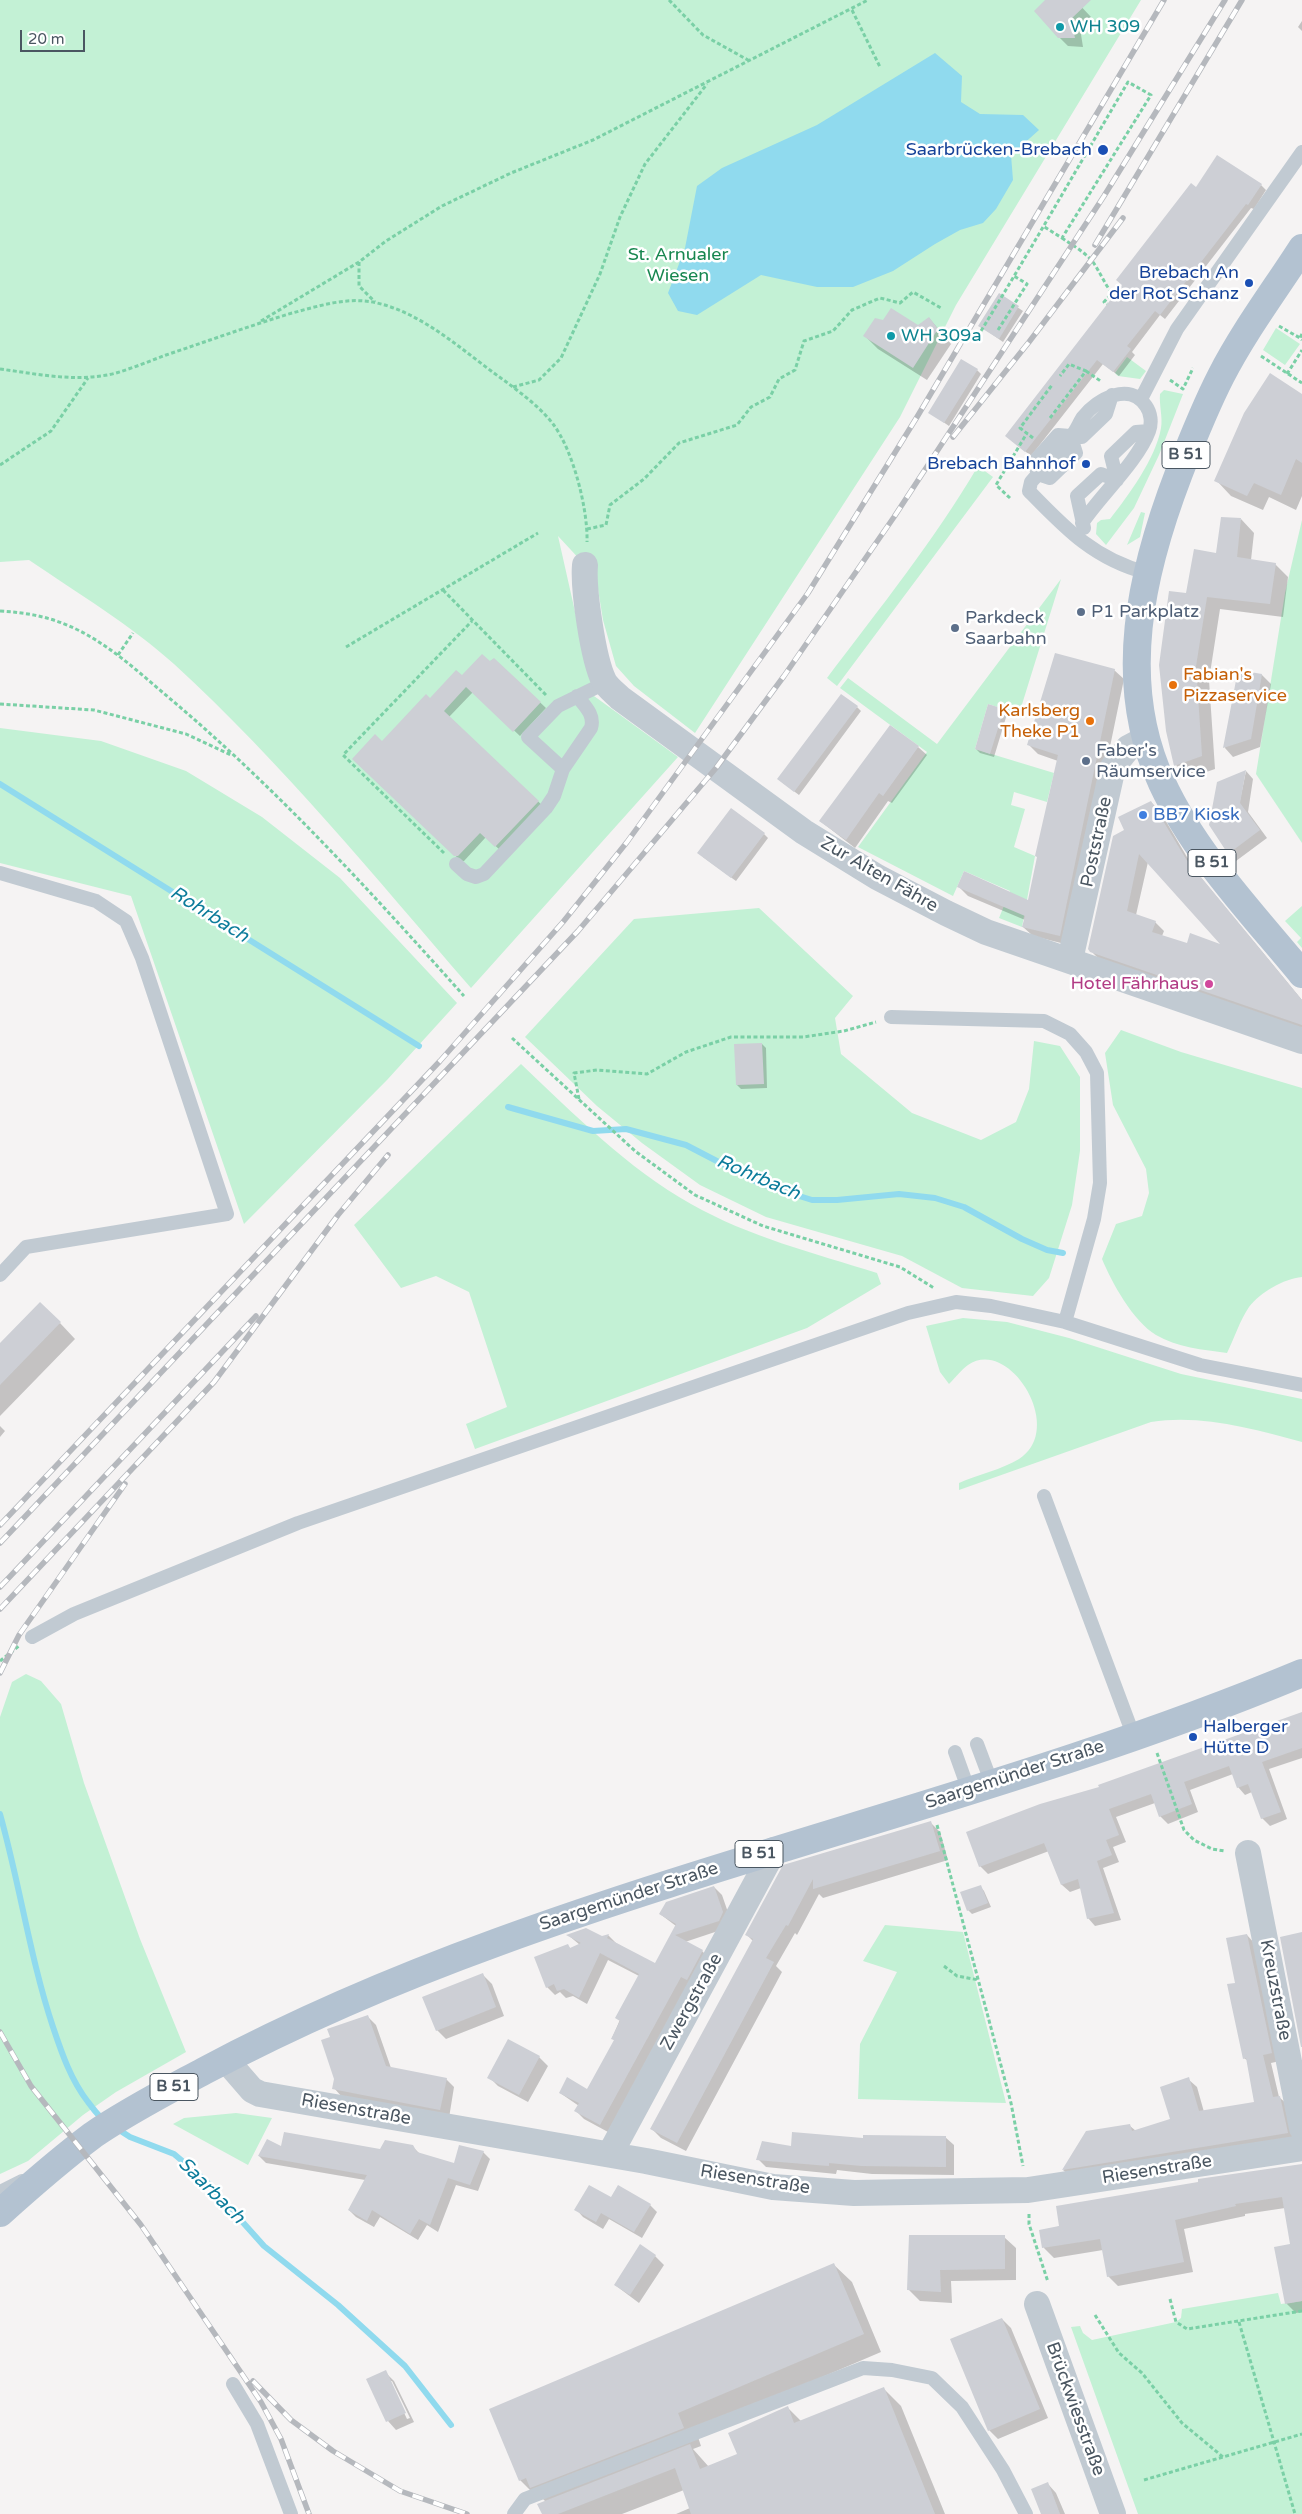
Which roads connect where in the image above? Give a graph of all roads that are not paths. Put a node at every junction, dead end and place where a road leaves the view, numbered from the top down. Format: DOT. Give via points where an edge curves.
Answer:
graph roads {
  1 [pos="1302,152"];
  2 [pos="1302,248"];
  3 [pos="1142,399"];
  4 [pos="1117,480"];
  5 [pos="1082,524"];
  6 [pos="1092,550"];
  7 [pos="585,564"];
  8 [pos="1147,574"];
  9 [pos="605,683"];
  10 [pos="577,696"];
  11 [pos="1145,739"];
  12 [pos="563,769"];
  13 [pos="456,864"];
  14 [pos="0,873"];
  15 [pos="1070,960"];
  16 [pos="1302,974"];
  17 [pos="891,1017"];
  18 [pos="1302,1041"];
  19 [pos="0,1275"];
  20 [pos="1065,1322"];
  21 [pos="1302,1385"];
  22 [pos="1044,1496"];
  23 [pos="32,1637"];
  24 [pos="1302,1673"];
  25 [pos="1142,1734"];
  26 [pos="977,1744"];
  27 [pos="955,1752"];
  28 [pos="980,1788"];
  29 [pos="774,1850"];
  30 [pos="1248,1853"];
  31 [pos="226,2060"];
  32 [pos="1302,2128"];
  33 [pos="1302,2148"];
  34 [pos="610,2154"];
  35 [pos="56,2164"];
  36 [pos="0,2192"];
  37 [pos="0,2213"];
  38 [pos="1043,2294"];
  39 [pos="233,2384"];
  40 [pos="291,2514"];
  41 [pos="514,2514"];
  42 [pos="1026,2514"];
  43 [pos="1113,2514"];
  1 -- 3 [label="lane" via="1177,329"];
  2 -- 8 [label="main road, B 51" via="1240,343 1198,422 1172,491"];
  3 -- 4 [label="lane" via="1149,413 1149,431"];
  3 -- 6 [label="lane" via="1122,392 1112,395 1106,414 1082,437 1071,437 1031,482 1029,491"];
  4 -- 5 [label="lane"];
  4 -- 5 [label="lane" via="1101,474 1078,496"];
  5 -- 6 [label="lane"];
  6 -- 8 [label="lane" via="1118,565"];
  7 -- 9 [label="street, Zur Alten Fähre" via="584,584 599,668"];
  8 -- 11 [label="main road, B 51" via="1139,613 1136,670"];
  9 -- 10 [label="lane"];
  9 -- 15 [label="street, Zur Alten Fähre" via="620,698 742,788 804,832 877,877 986,932"];
  10 -- 12 [label="lane" via="590,711 593,722"];
  10 -- 12 [label="lane" via="558,706 528,736"];
  11 -- 15 [label="street, Poststraße" via="1128,748 1113,767"];
  11 -- 16 [label="main road, B 51" via="1161,782 1182,821"];
  12 -- 13 [label="lane" via="554,796 546,808 484,874 476,877 467,874"];
  14 -- 19 [label="lane" via="96,901 126,921 142,958 227,1214 26,1247"];
  15 -- 18 [label="street, Zur Alten Fähre"];
  17 -- 20 [label="lane" via="1044,1020 1070,1034 1086,1052 1097,1073 1100,1183 1094,1219"];
  20 -- 21 [label="lane" via="1200,1365"];
  20 -- 23 [label="lane" via="956,1302 908,1313 298,1523 74,1614"];
  22 -- 25 [label="lane" via="1116,1688"];
  24 -- 25 [label="main road, Saargemünder Straße / B 51"];
  25 -- 28 [label="main road, Saargemünder Straße / B 51"];
  26 -- 28 [label="lane"];
  27 -- 28 [label="lane"];
  28 -- 29 [label="main road, Saargemünder Straße / B 51"];
  29 -- 31 [label="main road, Saargemünder Straße / B 51" via="565,1918 411,1973 334,2006"];
  29 -- 34 [label="street, Zwergstraße"];
  30 -- 32 [label="street, Kreuzstraße"];
  31 -- 34 [label="street, Riesenstraße" via="252,2090 260,2094"];
  31 -- 35 [label="main road, Saargemünder Straße / B 51" via="124,2116"];
  33 -- 34 [label="street, Riesenstraße" via="1028,2190 854,2193 773,2187"];
  35 -- 36 [label="lane"];
  35 -- 37 [label="main road, Saargemünder Straße / B 51"];
  38 -- 43 [label="street, Brückwiesstraße"];
  39 -- 40 [label="lane" via="257,2424"];
  41 -- 42 [label="lane" via="525,2499 863,2368 932,2378 962,2407 1003,2470"];
}
